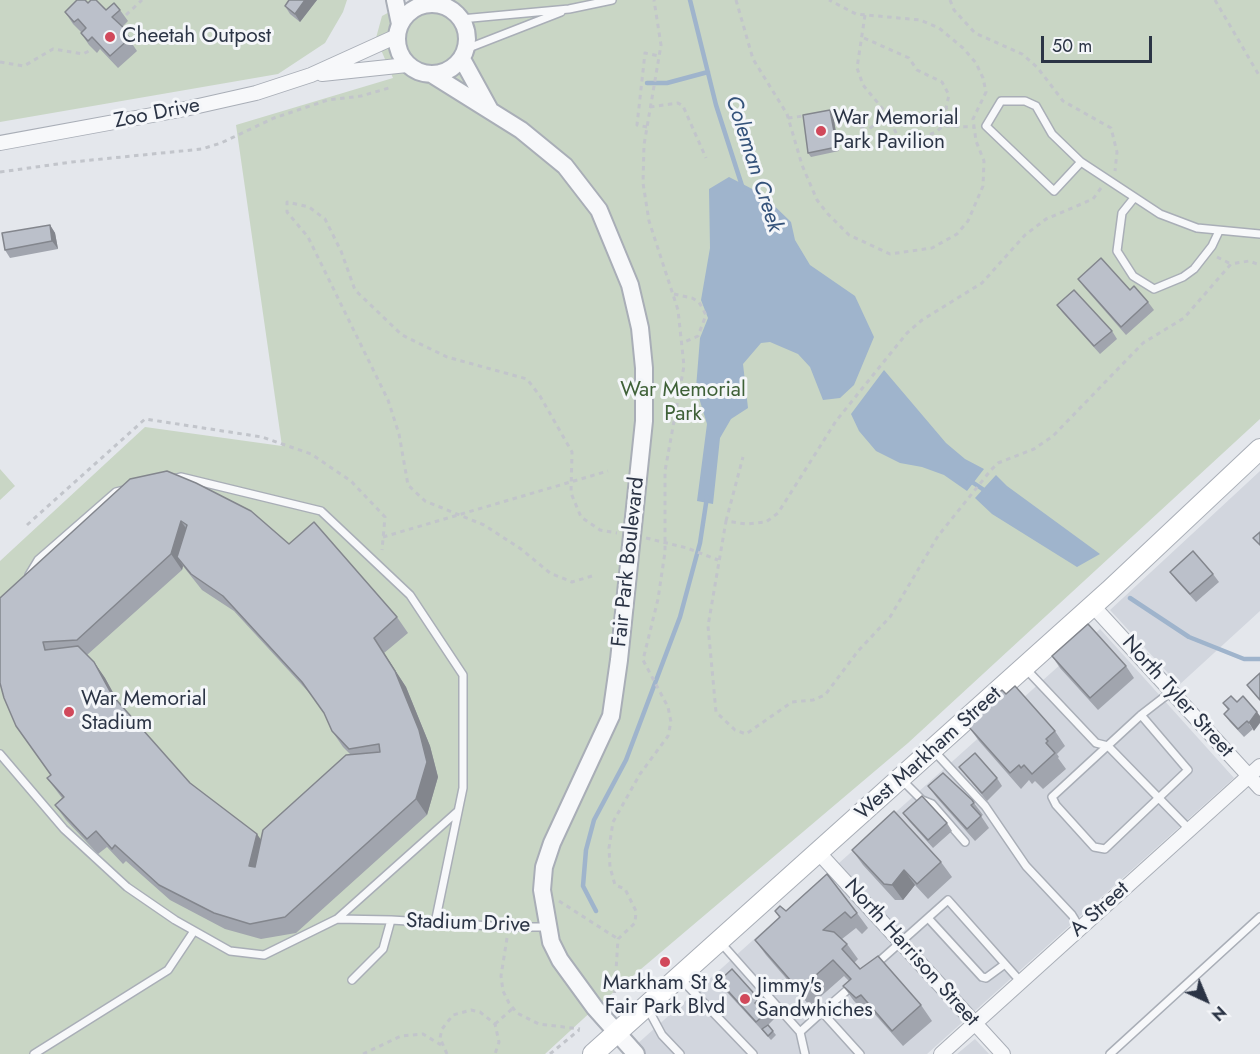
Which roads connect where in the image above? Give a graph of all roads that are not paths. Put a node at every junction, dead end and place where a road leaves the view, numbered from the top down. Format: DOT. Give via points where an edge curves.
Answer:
graph roads {
  1 [pos="395,0"];
  2 [pos="612,0"];
  3 [pos="429,2"];
  4 [pos="568,9"];
  5 [pos="461,19"];
  6 [pos="398,30"];
  7 [pos="464,54"];
  8 [pos="407,64"];
  9 [pos="311,75"];
  10 [pos="433,75"];
  11 [pos="491,111"];
  12 [pos="0,143"];
  13 [pos="1081,162"];
  14 [pos="1134,198"];
  15 [pos="1219,231"];
  16 [pos="1260,234"];
  17 [pos="1260,449"];
  18 [pos="160,482"];
  19 [pos="138,487"];
  20 [pos="27,580"];
  21 [pos="1093,606"];
  22 [pos="1025,668"];
  23 [pos="1172,691"];
  24 [pos="1141,715"];
  25 [pos="1108,746"];
  26 [pos="933,750"];
  27 [pos="0,754"];
  28 [pos="1260,766"];
  29 [pos="1249,776"];
  30 [pos="902,779"];
  31 [pos="1260,788"];
  32 [pos="1157,799"];
  33 [pos="458,810"];
  34 [pos="1190,830"];
  35 [pos="965,842"];
  36 [pos="819,853"];
  37 [pos="1260,917"];
  38 [pos="928,918"];
  39 [pos="337,919"];
  40 [pos="391,920"];
  41 [pos="435,923"];
  42 [pos="547,927"];
  43 [pos="1080,928"];
  44 [pos="194,931"];
  45 [pos="719,941"];
  46 [pos="901,942"];
  47 [pos="1005,964"];
  48 [pos="870,969"];
  49 [pos="679,976"];
  50 [pos="352,980"];
  51 [pos="1021,982"];
  52 [pos="852,985"];
  53 [pos="647,1007"];
  54 [pos="822,1012"];
  55 [pos="975,1023"];
  56 [pos="800,1032"];
  57 [pos="616,1033"];
  58 [pos="34,1054"];
  59 [pos="593,1054"];
  60 [pos="636,1054"];
  61 [pos="680,1054"];
  62 [pos="753,1054"];
  63 [pos="804,1054"];
  64 [pos="860,1054"];
  65 [pos="941,1054"];
  66 [pos="1003,1054"];
  67 [pos="1110,1054"];
  1 -- 6 [label="street"];
  2 -- 4 [label="lane"];
  3 -- 5 [label="street" via="446,7"];
  3 -- 6 [label="street" via="412,10"];
  4 -- 5 [label="lane"];
  4 -- 7 [label="lane"];
  5 -- 7 [label="street, Fair Park Boulevard" via="467,35"];
  6 -- 8 [label="street" via="398,50"];
  6 -- 9 [label="street, Zoo Drive"];
  7 -- 10 [label="street" via="454,68"];
  7 -- 11 [label="street, Fair Park Boulevard"];
  8 -- 9 [label="street, Zoo Drive"];
  8 -- 10 [label="street, Fair Park Boulevard"];
  9 -- 12 [label="street, Zoo Drive" via="186,109"];
  10 -- 11 [label="street, Fair Park Boulevard"];
  11 -- 42 [label="street, Fair Park Boulevard" via="550,151 599,210 630,285 644,368 644,421 611,716 544,867 542,890"];
  13 -- 13 [label="lane" via="1054,191 986,126 1001,101 1025,101 1036,106 1052,134"];
  13 -- 14 [label="lane"];
  14 -- 15 [label="lane" via="1177,222"];
  14 -- 15 [label="lane" via="1122,213 1117,251 1133,276 1154,289 1183,277 1208,252"];
  15 -- 16 [label="lane"];
  17 -- 21 [label="main road, West Markham Street"];
  18 -- 33 [label="lane" via="181,477 321,511 410,595 464,675 463,788"];
  19 -- 20 [label="lane" via="116,492 38,560"];
  21 -- 22 [label="main road, West Markham Street"];
  21 -- 23 [label="street, North Tyler Street"];
  22 -- 25 [label="lane" via="1096,742"];
  22 -- 26 [label="main road, West Markham Street"];
  23 -- 24 [label="lane"];
  23 -- 29 [label="street, North Tyler Street"];
  24 -- 25 [label="lane"];
  24 -- 32 [label="lane" via="1188,770"];
  25 -- 32 [label="lane"];
  25 -- 32 [label="lane" via="1052,797 1094,847 1106,849"];
  26 -- 30 [label="main road, West Markham Street"];
  26 -- 43 [label="lane" via="985,806 1026,866"];
  27 -- 44 [label="lane" via="64,829 127,887"];
  28 -- 29 [label="street, A Street"];
  29 -- 31 [label="street, North Tyler Street"];
  29 -- 34 [label="street, A Street"];
  30 -- 35 [label="lane" via="922,800 932,804"];
  30 -- 36 [label="main road, West Markham Street"];
  32 -- 34 [label="lane"];
  33 -- 39 [label="lane"];
  33 -- 41 [label="lane"];
  34 -- 43 [label="street, A Street"];
  36 -- 45 [label="main road, West Markham Street"];
  36 -- 46 [label="street, North Harrison Street"];
  37 -- 67 [label="lane"];
  38 -- 46 [label="lane"];
  38 -- 47 [label="lane" via="982,977"];
  38 -- 47 [label="lane" via="948,900"];
  39 -- 40 [label="lane"];
  39 -- 44 [label="lane" via="264,955 230,951"];
  40 -- 41 [label="lane, Stadium Drive"];
  40 -- 50 [label="lane, Stadium Drive" via="383,949"];
  41 -- 42 [label="lane, Stadium Drive"];
  42 -- 57 [label="street, Fair Park Boulevard" via="568,974"];
  43 -- 51 [label="street, A Street"];
  44 -- 58 [label="lane" via="168,970"];
  45 -- 49 [label="main road, West Markham Street"];
  45 -- 56 [label="lane"];
  46 -- 48 [label="lane"];
  46 -- 55 [label="street, North Harrison Street"];
  47 -- 51 [label="lane"];
  49 -- 53 [label="main road, West Markham Street"];
  49 -- 62 [label="lane"];
  51 -- 55 [label="street, A Street"];
  52 -- 54 [label="lane"];
  53 -- 57 [label="main road, West Markham Street"];
  53 -- 61 [label="lane" via="662,1035"];
  54 -- 56 [label="lane"];
  54 -- 64 [label="lane"];
  55 -- 65 [label="street, A Street"];
  55 -- 66 [label="street, North Harrison Street"];
  56 -- 63 [label="lane"];
  57 -- 59 [label="main road, West Markham Street"];
  57 -- 60 [label="street, Fair Park Boulevard"];
}
